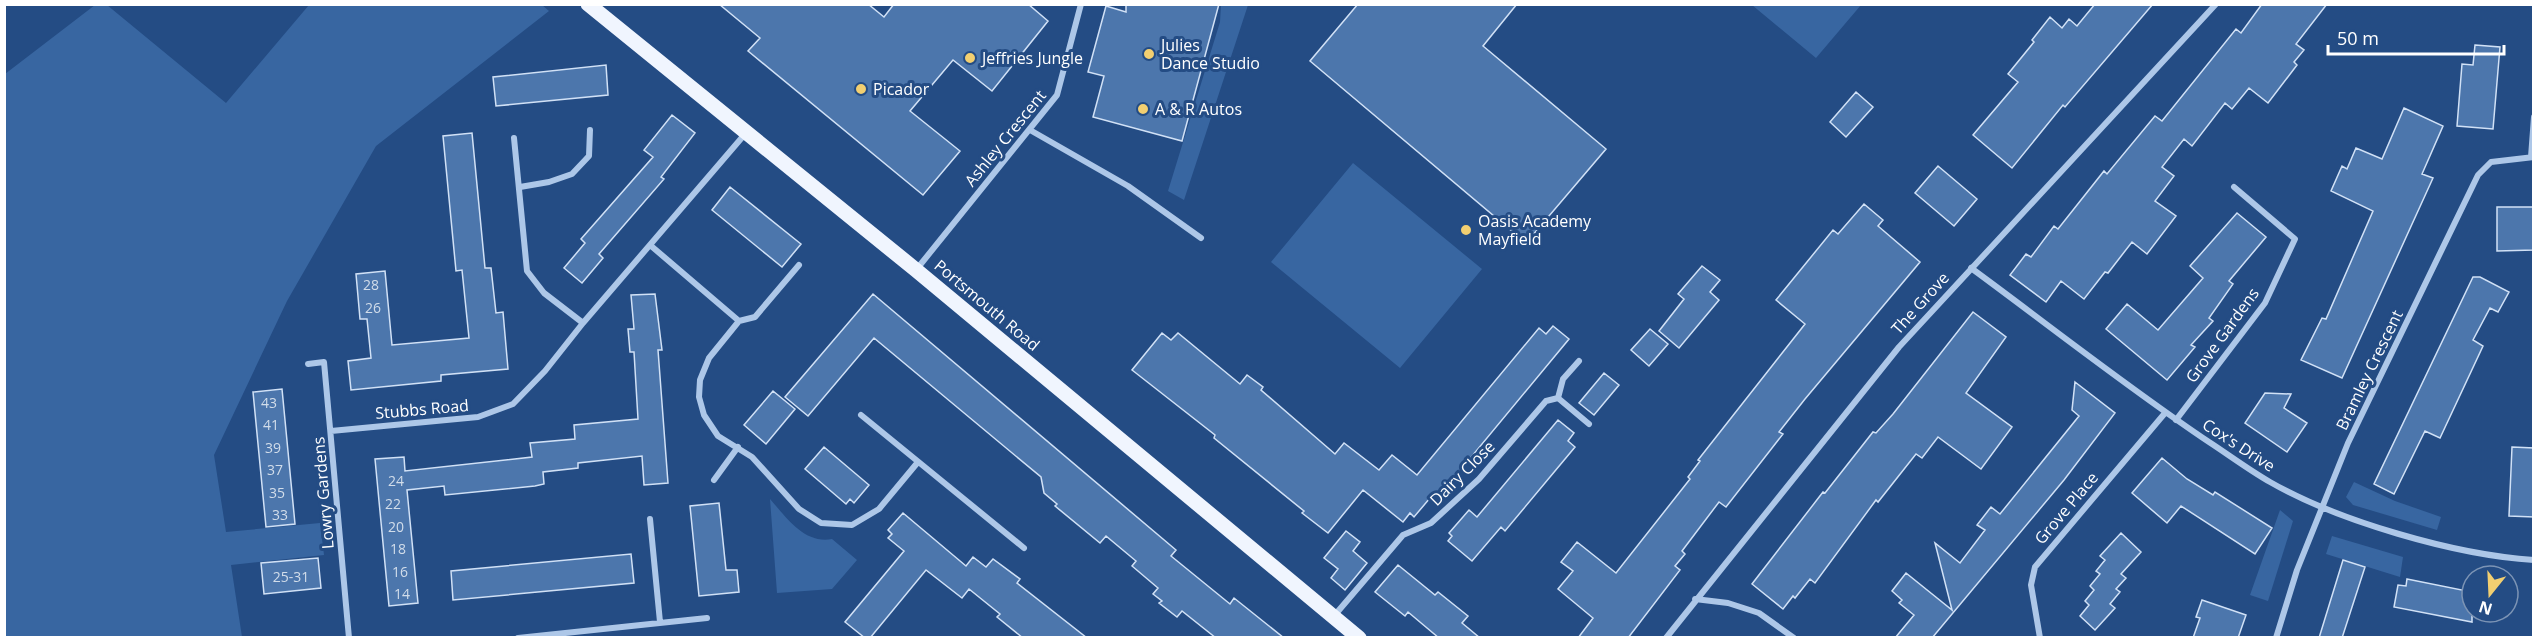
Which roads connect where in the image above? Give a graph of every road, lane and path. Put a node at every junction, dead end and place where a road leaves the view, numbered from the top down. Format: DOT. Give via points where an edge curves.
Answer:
graph roads {
  1 [pos="1081,4"];
  2 [pos="2216,4"];
  3 [pos="595,6"];
  4 [pos="2534,117"];
  5 [pos="590,130"];
  6 [pos="1030,130"];
  7 [pos="746,134"];
  8 [pos="514,138"];
  9 [pos="2532,157"];
  10 [pos="520,187"];
  11 [pos="2234,187"];
  12 [pos="1201,238"];
  13 [pos="650,245"];
  14 [pos="800,265"];
  15 [pos="1971,268"];
  16 [pos="916,270"];
  17 [pos="739,321"];
  18 [pos="583,323"];
  19 [pos="1579,361"];
  20 [pos="308,364"];
  21 [pos="1558,398"];
  22 [pos="2165,413"];
  23 [pos="861,415"];
  24 [pos="2176,420"];
  25 [pos="1588,424"];
  26 [pos="331,431"];
  27 [pos="738,447"];
  28 [pos="918,462"];
  29 [pos="714,480"];
  30 [pos="2322,507"];
  31 [pos="650,519"];
  32 [pos="1024,548"];
  33 [pos="2534,560"];
  34 [pos="1695,599"];
  35 [pos="1334,616"];
  36 [pos="707,618"];
  37 [pos="660,622"];
  38 [pos="571,635"];
  39 [pos="350,638"];
  40 [pos="518,638"];
  41 [pos="1359,638"];
  42 [pos="1666,638"];
  43 [pos="1794,638"];
  44 [pos="2040,638"];
  45 [pos="2276,638"];
  1 -- 6 [label="street, Ashley Crescent" via="1057,95"];
  2 -- 15 [label="street, The Grove"];
  3 -- 7 [label="main road, Portsmouth Road"];
  4 -- 9 [label="street, Bramley Crescent"];
  5 -- 10 [label="street" via="590,156 572,174"];
  6 -- 12 [label="street" via="1128,186"];
  6 -- 16 [label="street, Ashley Crescent"];
  7 -- 13 [label="street, Stubbs Road"];
  7 -- 16 [label="main road, Portsmouth Road"];
  8 -- 10 [label="street"];
  9 -- 30 [label="street, Bramley Crescent" via="2491,162 2478,175 2348,443"];
  10 -- 18 [label="street" via="527,270 544,293"];
  11 -- 24 [label="street, Grove Gardens" via="2295,238 2265,303"];
  13 -- 17 [label="street"];
  13 -- 18 [label="street, Stubbs Road"];
  14 -- 17 [label="street" via="755,317"];
  15 -- 22 [label="street, Cox's Drive"];
  15 -- 34 [label="street, The Grove" via="1886,363"];
  16 -- 35 [label="main road, Portsmouth Road"];
  17 -- 27 [label="street" via="710,358 700,380 699,397 704,415 718,436"];
  18 -- 26 [label="street, Stubbs Road" via="513,404 478,417"];
  19 -- 21 [label="street" via="1563,380"];
  20 -- 26 [label="street, Lowry Gardens" via="324,362"];
  21 -- 25 [label="street"];
  21 -- 35 [label="street, Dairy Close" via="1546,401 1479,479 1431,524 1403,535"];
  22 -- 24 [label="street, Cox's Drive"];
  22 -- 44 [label="street, Grove Place" via="2035,567 2031,585"];
  23 -- 28 [label="street"];
  24 -- 30 [label="street, Cox's Drive" via="2270,482"];
  26 -- 39 [label="street, Lowry Gardens"];
  27 -- 28 [label="street" via="753,457 799,509 821,523 852,525 879,509"];
  27 -- 29 [label="street"];
  28 -- 32 [label="street"];
  30 -- 33 [label="street, Cox's Drive" via="2444,545"];
  30 -- 45 [label="street, Bramley Crescent"];
  31 -- 37 [label="street"];
  34 -- 42 [label="street, The Grove"];
  34 -- 43 [label="street" via="1728,603 1759,613"];
  35 -- 41 [label="main road, Portsmouth Road"];
  36 -- 37 [label="street"];
  37 -- 38 [label="street"];
  38 -- 40 [label="street"];
}
